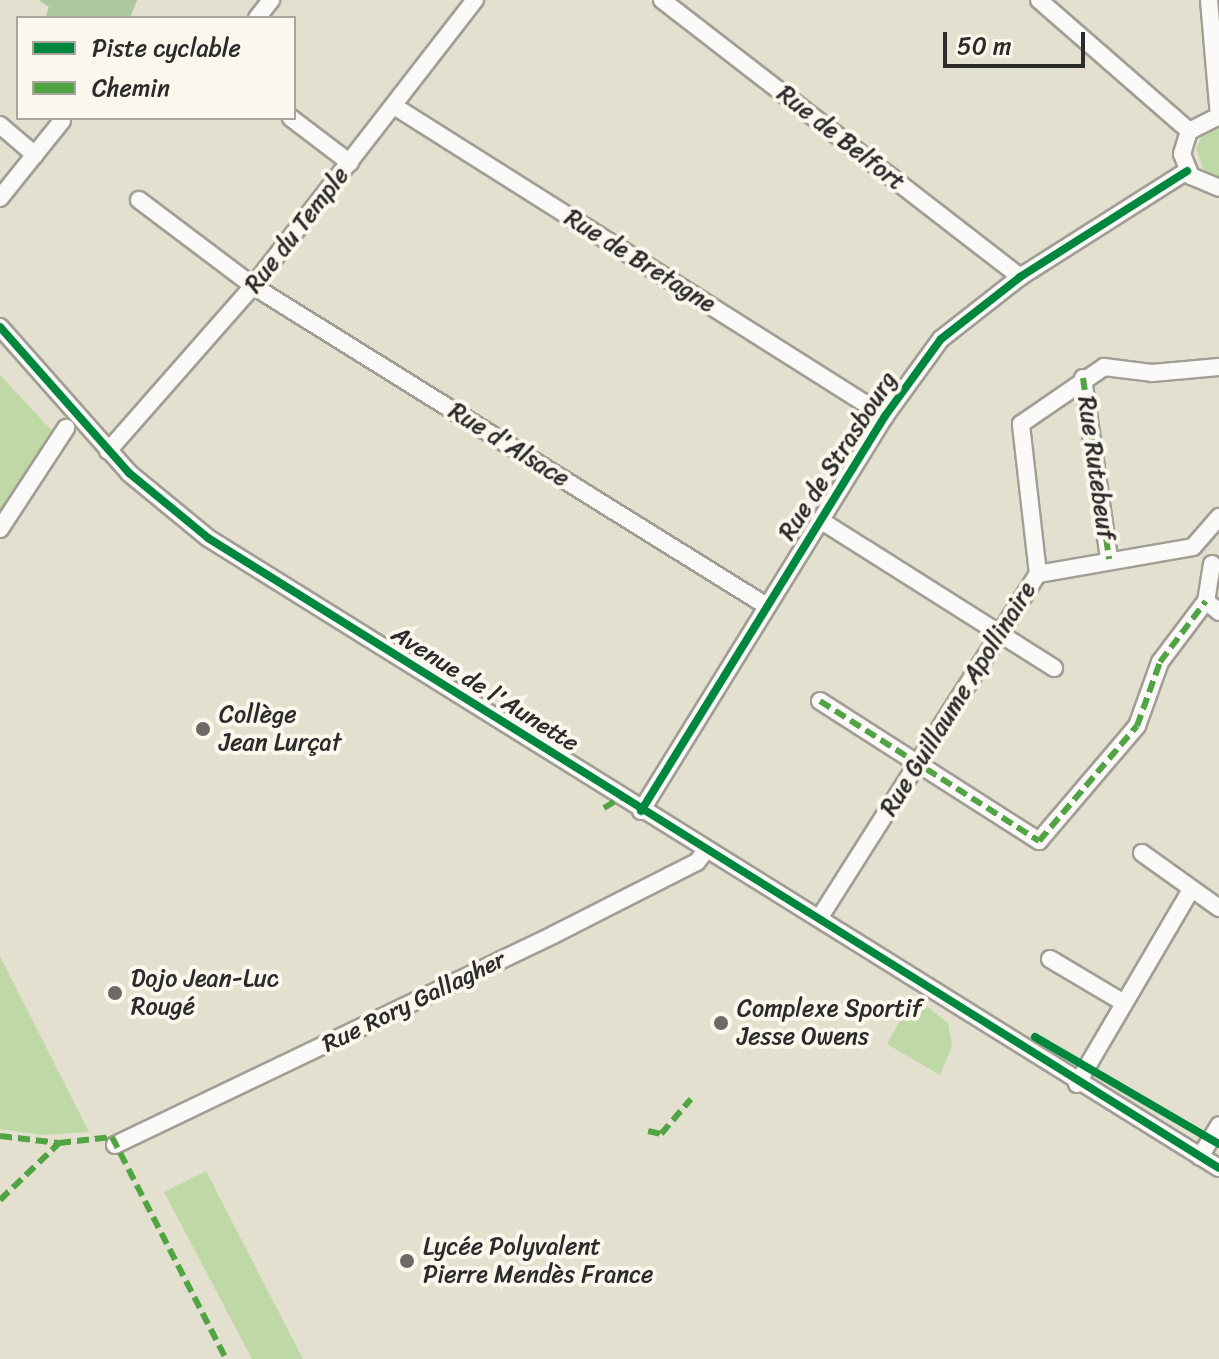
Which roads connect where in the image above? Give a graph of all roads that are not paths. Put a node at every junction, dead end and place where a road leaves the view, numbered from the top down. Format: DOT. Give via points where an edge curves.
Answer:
graph roads {
  1 [pos="271,0"];
  2 [pos="475,0"];
  3 [pos="662,0"];
  4 [pos="1039,0"];
  5 [pos="1209,0"];
  6 [pos="259,16"];
  7 [pos="394,106"];
  8 [pos="1219,116"];
  9 [pos="294,120"];
  10 [pos="62,121"];
  11 [pos="0,125"];
  12 [pos="1189,131"];
  13 [pos="35,155"];
  14 [pos="350,163"];
  15 [pos="1187,171"];
  16 [pos="1219,188"];
  17 [pos="0,198"];
  18 [pos="139,200"];
  19 [pos="1020,277"];
  20 [pos="253,286"];
  21 [pos="0,327"];
  22 [pos="1219,367"];
  23 [pos="1083,378"];
  24 [pos="885,416"];
  25 [pos="66,428"];
  26 [pos="108,451"];
  27 [pos="1219,517"];
  28 [pos="820,520"];
  29 [pos="0,529"];
  30 [pos="1193,547"];
  31 [pos="1109,559"];
  32 [pos="1216,560"];
  33 [pos="1038,574"];
  34 [pos="765,605"];
  35 [pos="1213,607"];
  36 [pos="1002,633"];
  37 [pos="1054,668"];
  38 [pos="820,701"];
  39 [pos="917,763"];
  40 [pos="641,811"];
  41 [pos="706,850"];
  42 [pos="1142,853"];
  43 [pos="1191,890"];
  44 [pos="1219,908"];
  45 [pos="820,917"];
  46 [pos="1050,959"];
  47 [pos="1124,1003"];
  48 [pos="1077,1084"];
  49 [pos="1219,1125"];
  50 [pos="115,1145"];
  51 [pos="1200,1157"];
  52 [pos="1219,1168"];
  1 -- 6 [label="street"];
  2 -- 7 [label="street, Rue du Temple"];
  3 -- 19 [label="street, Rue de Belfort"];
  4 -- 12 [label="street"];
  5 -- 8 [label="street"];
  7 -- 14 [label="street, Rue du Temple"];
  7 -- 24 [label="street, Rue de Bretagne"];
  8 -- 12 [label="street"];
  9 -- 14 [label="street"];
  10 -- 13 [label="street"];
  11 -- 13 [label="street"];
  12 -- 15 [label="street" via="1182,154"];
  13 -- 17 [label="street"];
  14 -- 20 [label="street, Rue du Temple"];
  15 -- 16 [label="street" via="1201,184"];
  15 -- 19 [label="street, Rue de Strasbourg"];
  18 -- 20 [label="street, Rue d'Alsace"];
  19 -- 24 [label="street, Rue de Strasbourg" via="941,339"];
  20 -- 26 [label="street, Rue du Temple"];
  20 -- 34 [label="street, Rue d'Alsace"];
  21 -- 26 [label="street, Avenue de l'Aunette"];
  22 -- 23 [label="street" via="1152,373 1112,366"];
  23 -- 31 [label="street, Rue Rutebeuf"];
  23 -- 33 [label="street" via="1021,424"];
  24 -- 28 [label="street, Rue de Strasbourg"];
  25 -- 29 [label="street"];
  26 -- 40 [label="street, Avenue de l'Aunette" via="208,538"];
  27 -- 30 [label="street"];
  28 -- 34 [label="street, Rue de Strasbourg"];
  28 -- 36 [label="street"];
  30 -- 31 [label="street, Rue Guillaume Apollinaire"];
  30 -- 32 [label="street"];
  31 -- 33 [label="street, Rue Guillaume Apollinaire"];
  32 -- 35 [label="street"];
  33 -- 36 [label="street, Rue Guillaume Apollinaire"];
  34 -- 40 [label="street, Rue de Strasbourg"];
  35 -- 39 [label="street" via="1160,662 1137,726 1039,841"];
  36 -- 37 [label="street"];
  36 -- 39 [label="street, Rue Guillaume Apollinaire"];
  38 -- 39 [label="street"];
  39 -- 45 [label="street, Rue Guillaume Apollinaire"];
  40 -- 41 [label="street, Avenue de l'Aunette"];
  41 -- 45 [label="street, Avenue de l'Aunette"];
  41 -- 50 [label="street, Rue Rory Gallagher" via="697,862 553,935"];
  42 -- 43 [label="street"];
  43 -- 44 [label="street"];
  43 -- 47 [label="street"];
  45 -- 48 [label="street, Avenue de l'Aunette"];
  46 -- 47 [label="street"];
  47 -- 48 [label="street"];
  48 -- 51 [label="street, Avenue de l'Aunette"];
  49 -- 51 [label="street"];
  51 -- 52 [label="street, Avenue de l'Aunette"];
}
